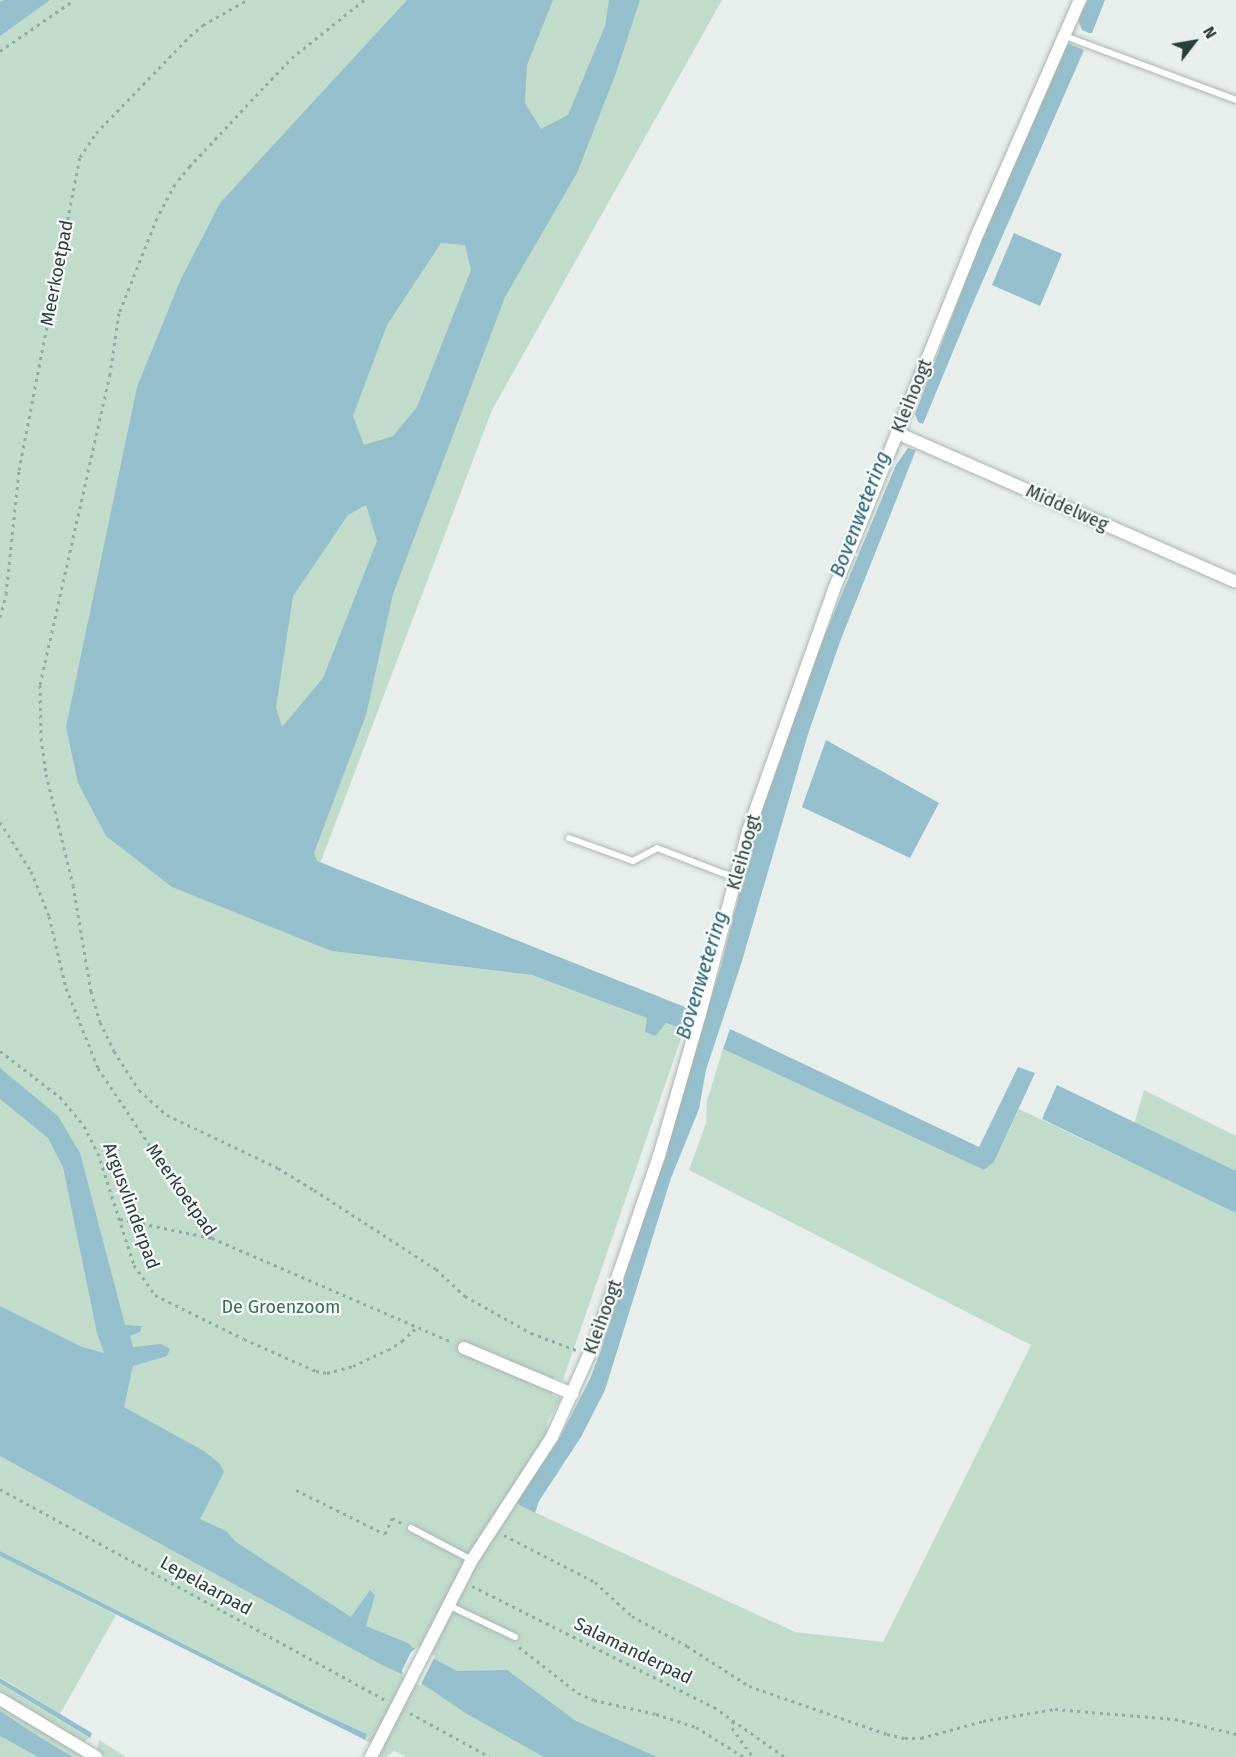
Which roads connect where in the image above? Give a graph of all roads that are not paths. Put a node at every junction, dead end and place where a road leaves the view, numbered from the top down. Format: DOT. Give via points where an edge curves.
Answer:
graph roads {
  1 [pos="1080,0"];
  2 [pos="1064,36"];
  3 [pos="1236,100"];
  4 [pos="897,433"];
  5 [pos="1236,582"];
  6 [pos="569,838"];
  7 [pos="736,878"];
  8 [pos="464,1348"];
  9 [pos="573,1394"];
  10 [pos="411,1528"];
  11 [pos="472,1560"];
  12 [pos="450,1606"];
  13 [pos="515,1637"];
  14 [pos="0,1699"];
  15 [pos="96,1757"];
  16 [pos="371,1757"];
  1 -- 2 [label="street, Kleihoogt"];
  2 -- 3 [label="lane"];
  2 -- 4 [label="street, Kleihoogt"];
  4 -- 5 [label="street, Middelweg"];
  4 -- 7 [label="street, Kleihoogt" via="833,592 748,831"];
  6 -- 7 [label="lane" via="633,861 657,848"];
  7 -- 9 [label="street, Kleihoogt" via="659,1155"];
  8 -- 9 [label="street"];
  9 -- 11 [label="street, Kleihoogt" via="552,1437"];
  10 -- 11 [label="lane"];
  11 -- 12 [label="street, Kleihoogt"];
  12 -- 13 [label="lane"];
  12 -- 16 [label="street, Kleihoogt"];
  14 -- 15 [label="street"];
}
